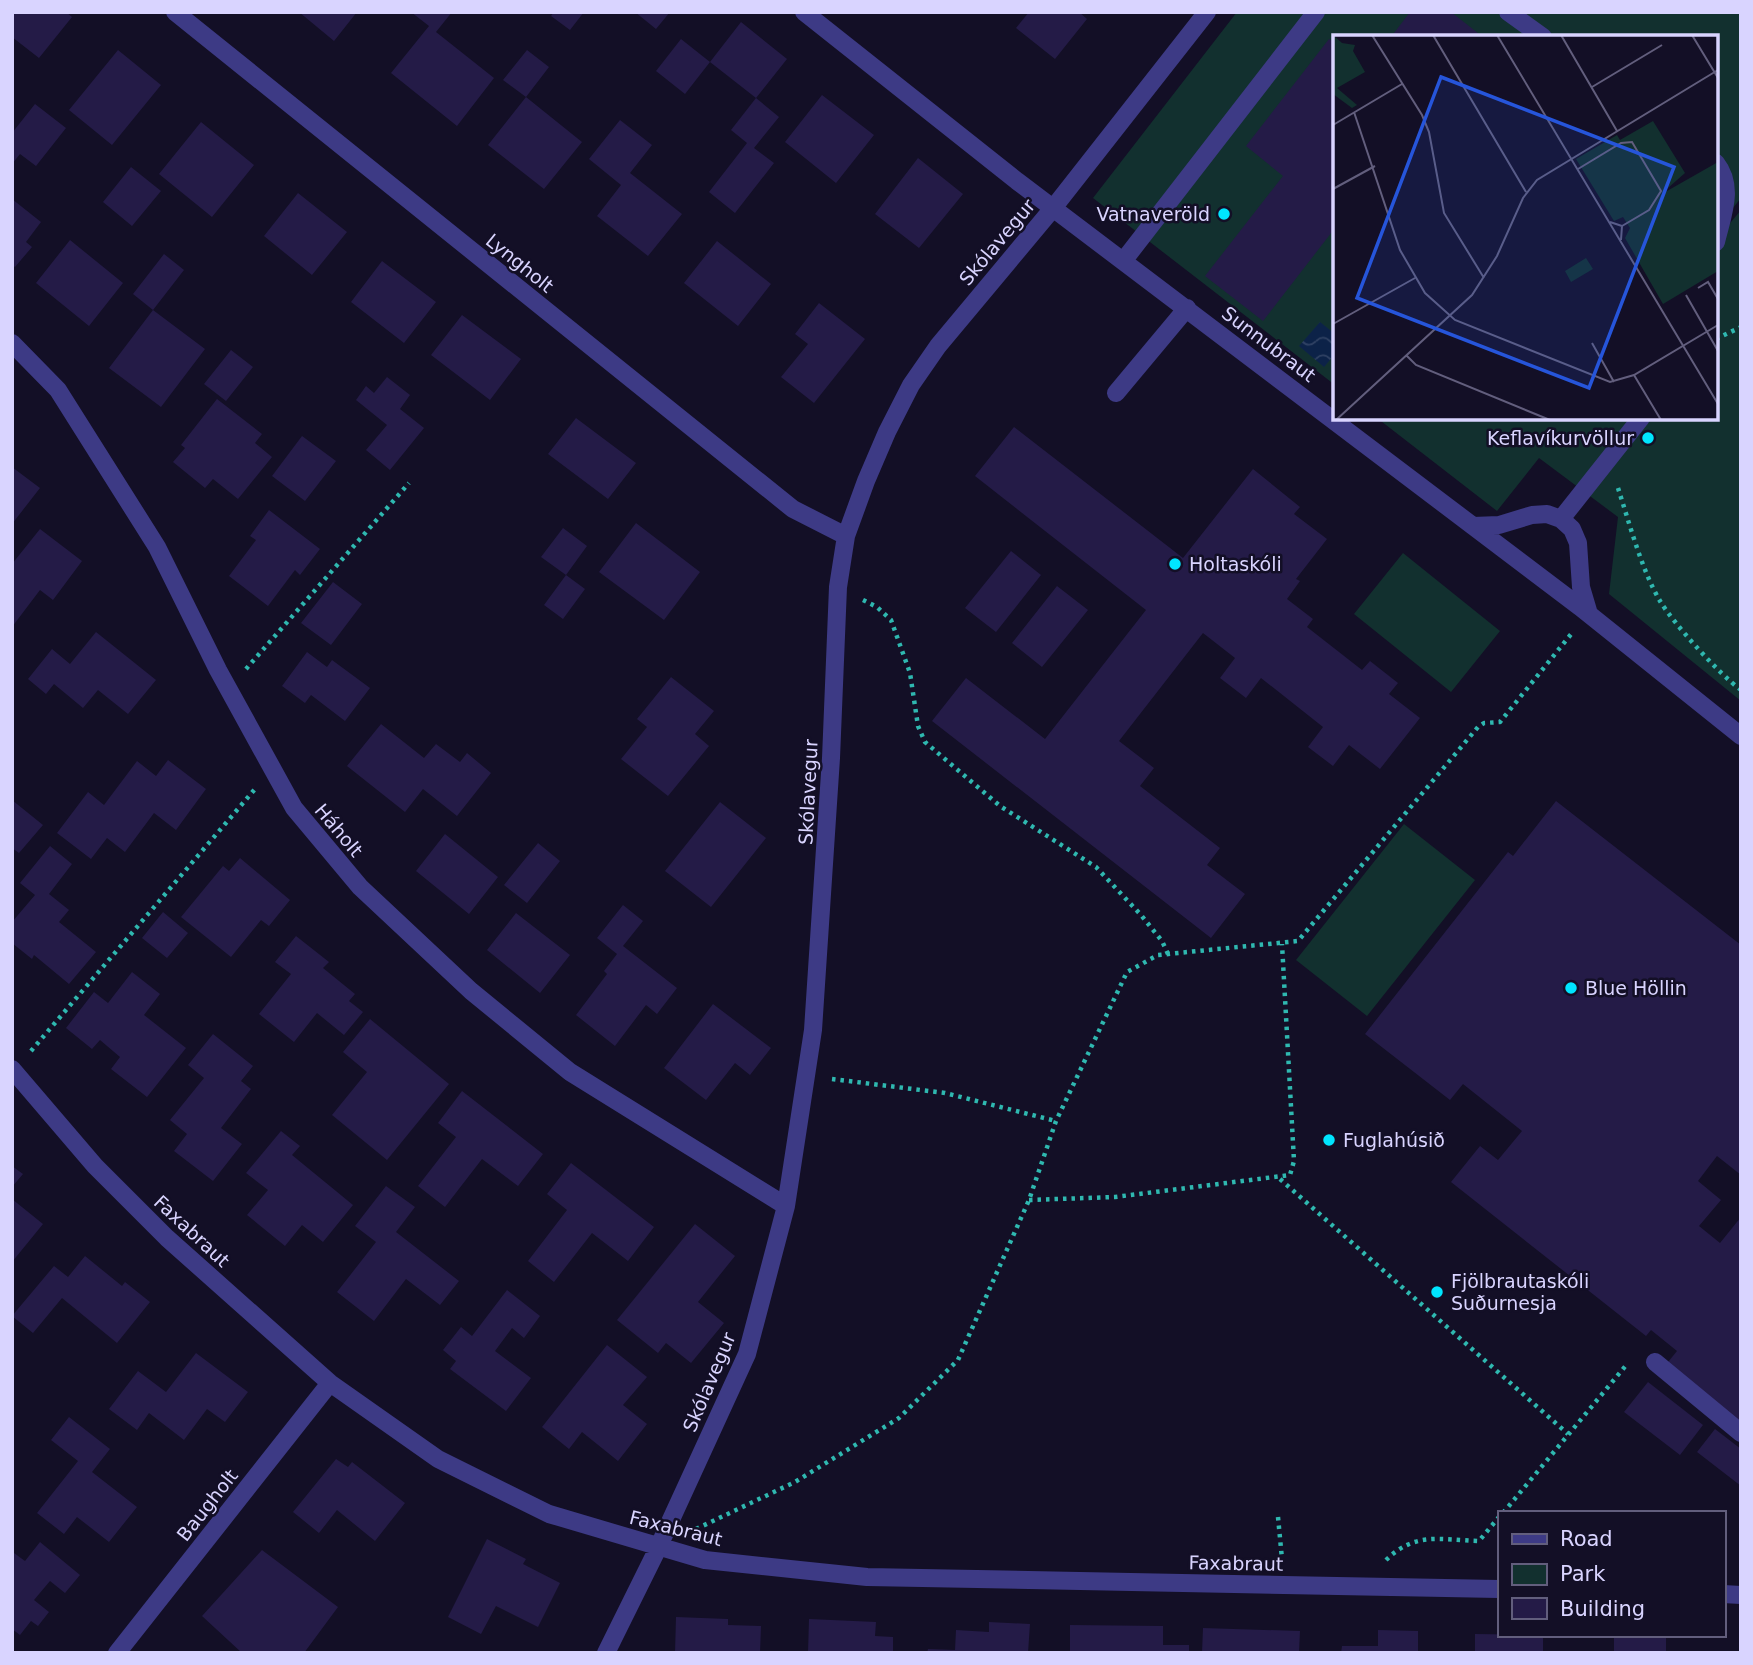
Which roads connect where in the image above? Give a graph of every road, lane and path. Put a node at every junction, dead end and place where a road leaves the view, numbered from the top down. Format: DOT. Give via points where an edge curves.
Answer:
graph roads {
  1 [pos="175,12"];
  2 [pos="804,12"];
  3 [pos="1207,12"];
  4 [pos="1316,12"];
  5 [pos="1508,12"];
  6 [pos="1540,35"];
  7 [pos="1718,166"];
  8 [pos="1054,207"];
  9 [pos="1718,233"];
  10 [pos="1124,260"];
  11 [pos="1187,308"];
  12 [pos="1741,327"];
  13 [pos="1718,338"];
  14 [pos="12,343"];
  15 [pos="1116,393"];
  16 [pos="1333,419"];
  17 [pos="1334,420"];
  18 [pos="1639,420"];
  19 [pos="1608,460"];
  20 [pos="409,483"];
  21 [pos="1561,519"];
  22 [pos="1473,526"];
  23 [pos="846,536"];
  24 [pos="838,587"];
  25 [pos="1588,614"];
  26 [pos="228,690"];
  27 [pos="1741,690"];
  28 [pos="1741,736"];
  29 [pos="271,770"];
  30 [pos="1282,944"];
  31 [pos="1168,954"];
  32 [pos="13,1070"];
  33 [pos="806,1076"];
  34 [pos="1056,1121"];
  35 [pos="1280,1178"];
  36 [pos="1029,1200"];
  37 [pos="786,1206"];
  38 [pos="1633,1357"];
  39 [pos="1656,1362"];
  40 [pos="330,1383"];
  41 [pos="1741,1433"];
  42 [pos="1568,1434"];
  43 [pos="1504,1511"];
  44 [pos="1278,1517"];
  45 [pos="1498,1519"];
  46 [pos="658,1548"];
  47 [pos="1294,1560"];
  48 [pos="1382,1563"];
  49 [pos="1498,1589"];
  50 [pos="117,1653"];
  51 [pos="606,1653"];
  1 -- 23 [label="street, Lyngholt" via="793,509"];
  2 -- 8 [label="street, Sunnubraut"];
  3 -- 8 [label="street, Skólavegur"];
  4 -- 10 [label="street"];
  5 -- 6 [label="street"];
  7 -- 9 [label="street" via="1727,192"];
  8 -- 10 [label="street, Sunnubraut"];
  8 -- 23 [label="street, Skólavegur" via="938,346 911,386 887,432"];
  10 -- 11 [label="street, Sunnubraut"];
  11 -- 15 [label="street"];
  11 -- 16 [label="street, Sunnubraut"];
  12 -- 13 [label="path"];
  14 -- 26 [label="street, Háholt" via="58,390 150,536"];
  17 -- 22 [label="street, Sunnubraut"];
  18 -- 19 [label="street"];
  19 -- 21 [label="street"];
  19 -- 27 [label="path" via="1660,601"];
  20 -- 26 [label="path"];
  21 -- 22 [label="street" via="1532,515 1499,525"];
  21 -- 25 [label="street" via="1578,543"];
  22 -- 25 [label="street, Sunnubraut"];
  23 -- 24 [label="street, Skólavegur"];
  24 -- 31 [label="path" via="877,607 891,620 910,673 925,742 1000,806 1096,867 1141,915"];
  24 -- 33 [label="street, Skólavegur" via="831,758"];
  25 -- 28 [label="street, Sunnubraut"];
  25 -- 30 [label="path" via="1500,722 1478,727 1298,941"];
  26 -- 29 [label="street, Háholt"];
  29 -- 32 [label="path"];
  29 -- 37 [label="street, Háholt" via="294,808 360,887 471,991 570,1072"];
  30 -- 31 [label="path"];
  30 -- 35 [label="path" via="1294,1161 1290,1175"];
  31 -- 34 [label="path" via="1127,972"];
  32 -- 40 [label="street, Faxabraut" via="95,1166 167,1238"];
  33 -- 34 [label="path" via="946,1093"];
  33 -- 37 [label="street, Skólavegur"];
  34 -- 36 [label="path"];
  35 -- 36 [label="path" via="1115,1198"];
  35 -- 42 [label="path"];
  36 -- 46 [label="path" via="958,1360 899,1418 795,1482"];
  37 -- 46 [label="street, Skólavegur" via="747,1354"];
  38 -- 42 [label="path"];
  39 -- 41 [label="street"];
  40 -- 46 [label="street, Faxabraut" via="438,1459 549,1514"];
  40 -- 50 [label="street, Baugholt"];
  42 -- 43 [label="path"];
  44 -- 47 [label="path" via="1282,1560"];
  45 -- 48 [label="path" via="1479,1541 1421,1539 1401,1546"];
  46 -- 49 [label="street, Faxabraut" via="705,1560 867,1577"];
  46 -- 51 [label="street, Skólavegur"];
}
